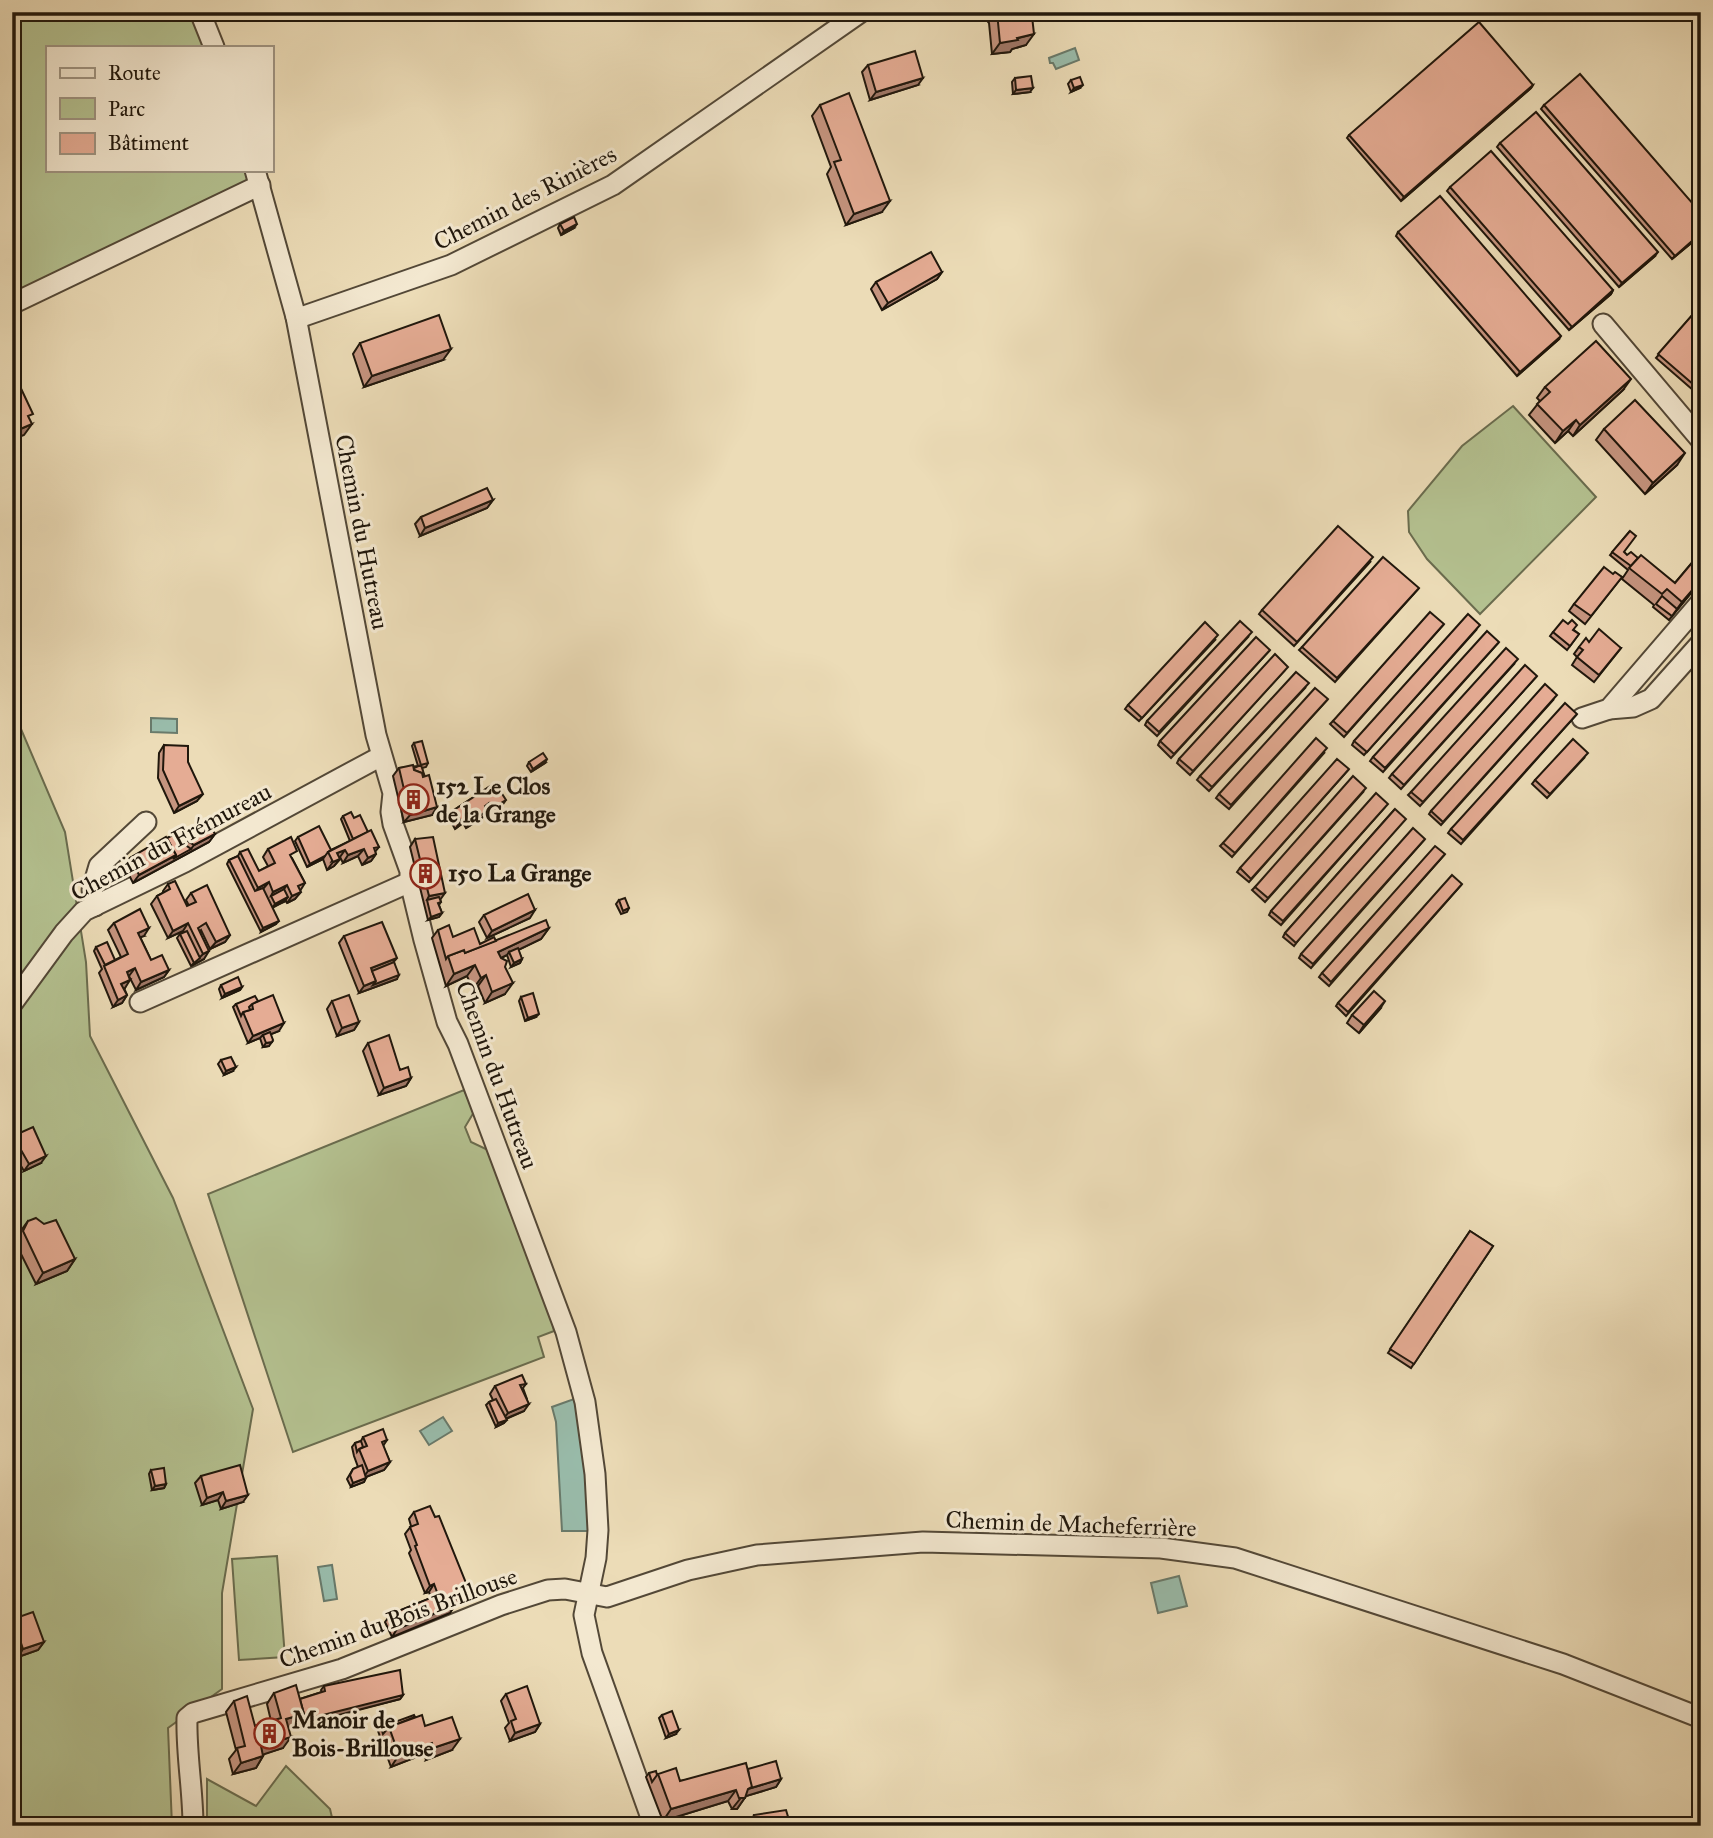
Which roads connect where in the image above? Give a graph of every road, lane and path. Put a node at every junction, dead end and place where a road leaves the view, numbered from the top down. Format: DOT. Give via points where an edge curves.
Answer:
graph roads {
  1 [pos="200,12"];
  2 [pos="861,12"];
  3 [pos="214,46"];
  4 [pos="258,177"];
  5 [pos="12,303"];
  6 [pos="296,317"];
  7 [pos="1603,324"];
  8 [pos="1701,440"];
  9 [pos="1701,602"];
  10 [pos="1701,643"];
  11 [pos="1609,709"];
  12 [pos="1582,718"];
  13 [pos="382,759"];
  14 [pos="146,822"];
  15 [pos="410,882"];
  16 [pos="95,906"];
  17 [pos="140,1002"];
  18 [pos="12,1004"];
  19 [pos="588,1593"];
  20 [pos="1701,1718"];
  21 [pos="193,1826"];
  22 [pos="654,1826"];
  1 -- 3 [label="street"];
  2 -- 6 [label="street, Chemin des Rinières" via="612,185 451,265"];
  4 -- 5 [label="street"];
  4 -- 6 [label="street, Chemin du Hutreau"];
  6 -- 13 [label="street, Chemin du Hutreau"];
  7 -- 8 [label="street"];
  9 -- 11 [label="street"];
  10 -- 11 [label="street" via="1651,699 1633,707"];
  11 -- 12 [label="street"];
  13 -- 15 [label="street, Chemin du Hutreau" via="393,793 393,824"];
  13 -- 16 [label="street, Chemin du Frémureau"];
  14 -- 16 [label="street" via="99,866 92,890"];
  15 -- 17 [label="street"];
  15 -- 19 [label="street, Chemin du Hutreau" via="447,1022 576,1366 596,1480 598,1545"];
  16 -- 18 [label="street, Chemin du Frémureau" via="64,933"];
  19 -- 20 [label="street, Chemin de Macheferrière" via="607,1597 722,1561 841,1547 923,1542 1161,1548 1235,1558 1270,1569 1563,1664"];
  19 -- 21 [label="street, Chemin du Bois Brillouse" via="556,1589 524,1597 342,1669 192,1713 187,1718"];
  19 -- 22 [label="street, Chemin du Hutreau" via="587,1637"];
}
